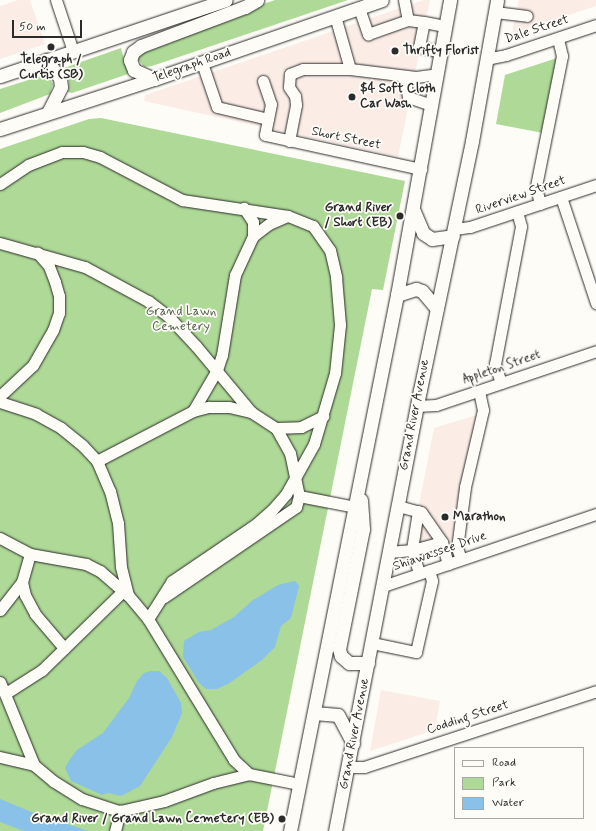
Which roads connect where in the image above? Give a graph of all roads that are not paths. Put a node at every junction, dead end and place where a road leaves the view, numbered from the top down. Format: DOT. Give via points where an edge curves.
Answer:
graph roads {
  1 [pos="56,0"];
  2 [pos="226,0"];
  3 [pos="257,0"];
  4 [pos="382,0"];
  5 [pos="404,0"];
  6 [pos="450,0"];
  7 [pos="496,6"];
  8 [pos="359,8"];
  9 [pos="335,16"];
  10 [pos="527,16"];
  11 [pos="408,20"];
  12 [pos="424,22"];
  13 [pos="596,25"];
  14 [pos="445,26"];
  15 [pos="558,38"];
  16 [pos="73,51"];
  17 [pos="441,52"];
  18 [pos="486,59"];
  19 [pos="46,60"];
  20 [pos="202,63"];
  21 [pos="350,69"];
  22 [pos="437,74"];
  23 [pos="0,76"];
  24 [pos="404,76"];
  25 [pos="154,80"];
  26 [pos="263,82"];
  27 [pos="431,106"];
  28 [pos="48,113"];
  29 [pos="268,119"];
  30 [pos="0,129"];
  31 [pos="289,141"];
  32 [pos="421,169"];
  33 [pos="0,184"];
  34 [pos="596,185"];
  35 [pos="561,197"];
  36 [pos="540,204"];
  37 [pos="244,208"];
  38 [pos="413,209"];
  39 [pos="517,212"];
  40 [pos="288,216"];
  41 [pos="454,233"];
  42 [pos="253,236"];
  43 [pos="0,242"];
  44 [pos="37,252"];
  45 [pos="397,295"];
  46 [pos="596,303"];
  47 [pos="437,309"];
  48 [pos="596,351"];
  49 [pos="217,370"];
  50 [pos="501,383"];
  51 [pos="479,391"];
  52 [pos="0,396"];
  53 [pos="0,402"];
  54 [pos="416,406"];
  55 [pos="193,411"];
  56 [pos="251,412"];
  57 [pos="324,416"];
  58 [pos="276,428"];
  59 [pos="97,461"];
  60 [pos="295,478"];
  61 [pos="360,481"];
  62 [pos="299,496"];
  63 [pos="398,506"];
  64 [pos="355,507"];
  65 [pos="418,511"];
  66 [pos="596,514"];
  67 [pos="0,538"];
  68 [pos="442,542"];
  69 [pos="412,550"];
  70 [pos="389,552"];
  71 [pos="30,554"];
  72 [pos="461,559"];
  73 [pos="448,564"];
  74 [pos="424,572"];
  75 [pos="22,582"];
  76 [pos="383,586"];
  77 [pos="126,593"];
  78 [pos="159,601"];
  79 [pos="0,610"];
  80 [pos="148,620"];
  81 [pos="372,643"];
  82 [pos="64,648"];
  83 [pos="368,663"];
  84 [pos="0,682"];
  85 [pos="596,691"];
  86 [pos="6,693"];
  87 [pos="314,714"];
  88 [pos="353,743"];
  89 [pos="0,757"];
  90 [pos="34,765"];
  91 [pos="348,767"];
  92 [pos="249,774"];
  93 [pos="299,784"];
  94 [pos="120,811"];
  95 [pos="291,829"];
  96 [pos="115,830"];
  97 [pos="335,831"];
  1 -- 16 [label="street"];
  2 -- 16 [label="main road"];
  3 -- 25 [label="main road" via="245,7 141,46 133,52 134,70"];
  4 -- 8 [label="main road, Telegraph Road"];
  5 -- 11 [label="street"];
  6 -- 14 [label="main road"];
  7 -- 10 [label="street"];
  7 -- 18 [label="main road, Grand River Avenue"];
  8 -- 9 [label="main road, Telegraph Road"];
  8 -- 11 [label="street" via="368,34"];
  9 -- 20 [label="main road, Telegraph Road"];
  9 -- 21 [label="street"];
  11 -- 12 [label="street"];
  12 -- 14 [label="street"];
  12 -- 17 [label="street" via="419,47"];
  13 -- 15 [label="street, Dale Street"];
  14 -- 17 [label="main road"];
  15 -- 18 [label="street, Dale Street"];
  15 -- 36 [label="street" via="562,56 536,186"];
  16 -- 19 [label="main road"];
  17 -- 22 [label="main road"];
  18 -- 41 [label="main road, Grand River Avenue"];
  19 -- 23 [label="main road"];
  19 -- 28 [label="main road" via="60,78 61,87"];
  20 -- 25 [label="main road, Telegraph Road"];
  20 -- 29 [label="street" via="217,107"];
  21 -- 24 [label="street"];
  21 -- 31 [label="street" via="304,69 290,74 289,87 295,96"];
  22 -- 24 [label="street"];
  22 -- 27 [label="main road"];
  24 -- 27 [label="street" via="408,97"];
  25 -- 28 [label="main road, Telegraph Road"];
  26 -- 29 [label="street" via="271,104"];
  27 -- 32 [label="main road"];
  28 -- 30 [label="main road, Telegraph Road"];
  29 -- 31 [label="street, Short Street" via="265,135"];
  31 -- 32 [label="street, Short Street"];
  32 -- 38 [label="main road"];
  33 -- 37 [label="street" via="28,165 62,152 83,152 100,157 182,200"];
  34 -- 35 [label="street, Riverview Street"];
  35 -- 36 [label="street, Riverview Street"];
  35 -- 46 [label="street"];
  36 -- 39 [label="street, Riverview Street"];
  37 -- 40 [label="street"];
  37 -- 42 [label="street" via="253,222"];
  38 -- 41 [label="main road" via="423,233 432,239"];
  38 -- 45 [label="main road"];
  39 -- 41 [label="street, Riverview Street"];
  39 -- 50 [label="street" via="521,226 495,364"];
  40 -- 42 [label="street" via="268,224"];
  40 -- 57 [label="street" via="313,226 330,250 336,277 340,325 336,373"];
  41 -- 47 [label="main road, Grand River Avenue"];
  42 -- 49 [label="street" via="235,275 222,355"];
  43 -- 44 [label="street"];
  44 -- 49 [label="street" via="85,267 148,301 168,316"];
  44 -- 52 [label="street" via="49,266 55,282 59,296 59,313 53,330 33,366"];
  45 -- 47 [label="main road" via="416,288 422,291"];
  45 -- 61 [label="main road"];
  47 -- 54 [label="main road, Grand River Avenue"];
  48 -- 50 [label="street, Appleton Street"];
  49 -- 55 [label="street"];
  49 -- 56 [label="street"];
  50 -- 51 [label="street, Appleton Street"];
  51 -- 54 [label="street, Appleton Street" via="436,405"];
  51 -- 72 [label="street" via="483,410 465,486 457,548"];
  53 -- 59 [label="street" via="36,414 61,428"];
  54 -- 63 [label="main road, Grand River Avenue"];
  55 -- 56 [label="street" via="229,406"];
  55 -- 59 [label="street"];
  56 -- 58 [label="street"];
  57 -- 58 [label="street" via="301,427"];
  57 -- 60 [label="street" via="314,444"];
  58 -- 60 [label="street" via="290,453"];
  59 -- 77 [label="street" via="110,491 118,523 121,567"];
  60 -- 62 [label="street"];
  60 -- 78 [label="street" via="286,494 256,524 172,581"];
  61 -- 64 [label="main road"];
  61 -- 83 [label="main road" via="363,529 339,649 341,656 349,663"];
  62 -- 64 [label="street"];
  62 -- 78 [label="street" via="296,508 287,516"];
  63 -- 65 [label="street"];
  63 -- 70 [label="main road, Grand River Avenue"];
  64 -- 87 [label="main road"];
  65 -- 68 [label="street"];
  65 -- 69 [label="street"];
  66 -- 72 [label="street, Shiawassee Drive"];
  67 -- 71 [label="street"];
  68 -- 69 [label="street"];
  68 -- 73 [label="street"];
  69 -- 70 [label="street"];
  69 -- 74 [label="street"];
  70 -- 76 [label="main road, Grand River Avenue"];
  71 -- 75 [label="street"];
  71 -- 77 [label="street" via="86,564 100,571"];
  72 -- 73 [label="street, Shiawassee Drive"];
  73 -- 74 [label="street, Shiawassee Drive"];
  74 -- 76 [label="street, Shiawassee Drive"];
  74 -- 81 [label="street" via="432,581 416,652"];
  75 -- 79 [label="street"];
  75 -- 82 [label="street" via="35,614"];
  76 -- 81 [label="main road, Grand River Avenue"];
  77 -- 80 [label="street"];
  77 -- 82 [label="street"];
  78 -- 80 [label="street"];
  80 -- 92 [label="street" via="234,760"];
  81 -- 83 [label="main road, Grand River Avenue"];
  82 -- 86 [label="street" via="42,670"];
  83 -- 88 [label="main road, Grand River Avenue"];
  84 -- 86 [label="street"];
  85 -- 91 [label="street, Codding Street" via="364,767"];
  86 -- 90 [label="street" via="15,722"];
  87 -- 88 [label="main road" via="338,715"];
  87 -- 93 [label="main road"];
  88 -- 91 [label="main road, Grand River Avenue"];
  89 -- 90 [label="street"];
  90 -- 94 [label="street" via="53,781 82,799"];
  91 -- 97 [label="main road, Grand River Avenue"];
  92 -- 93 [label="street"];
  92 -- 94 [label="street" via="213,782 164,802"];
  93 -- 95 [label="main road"];
  94 -- 96 [label="street"];
}
